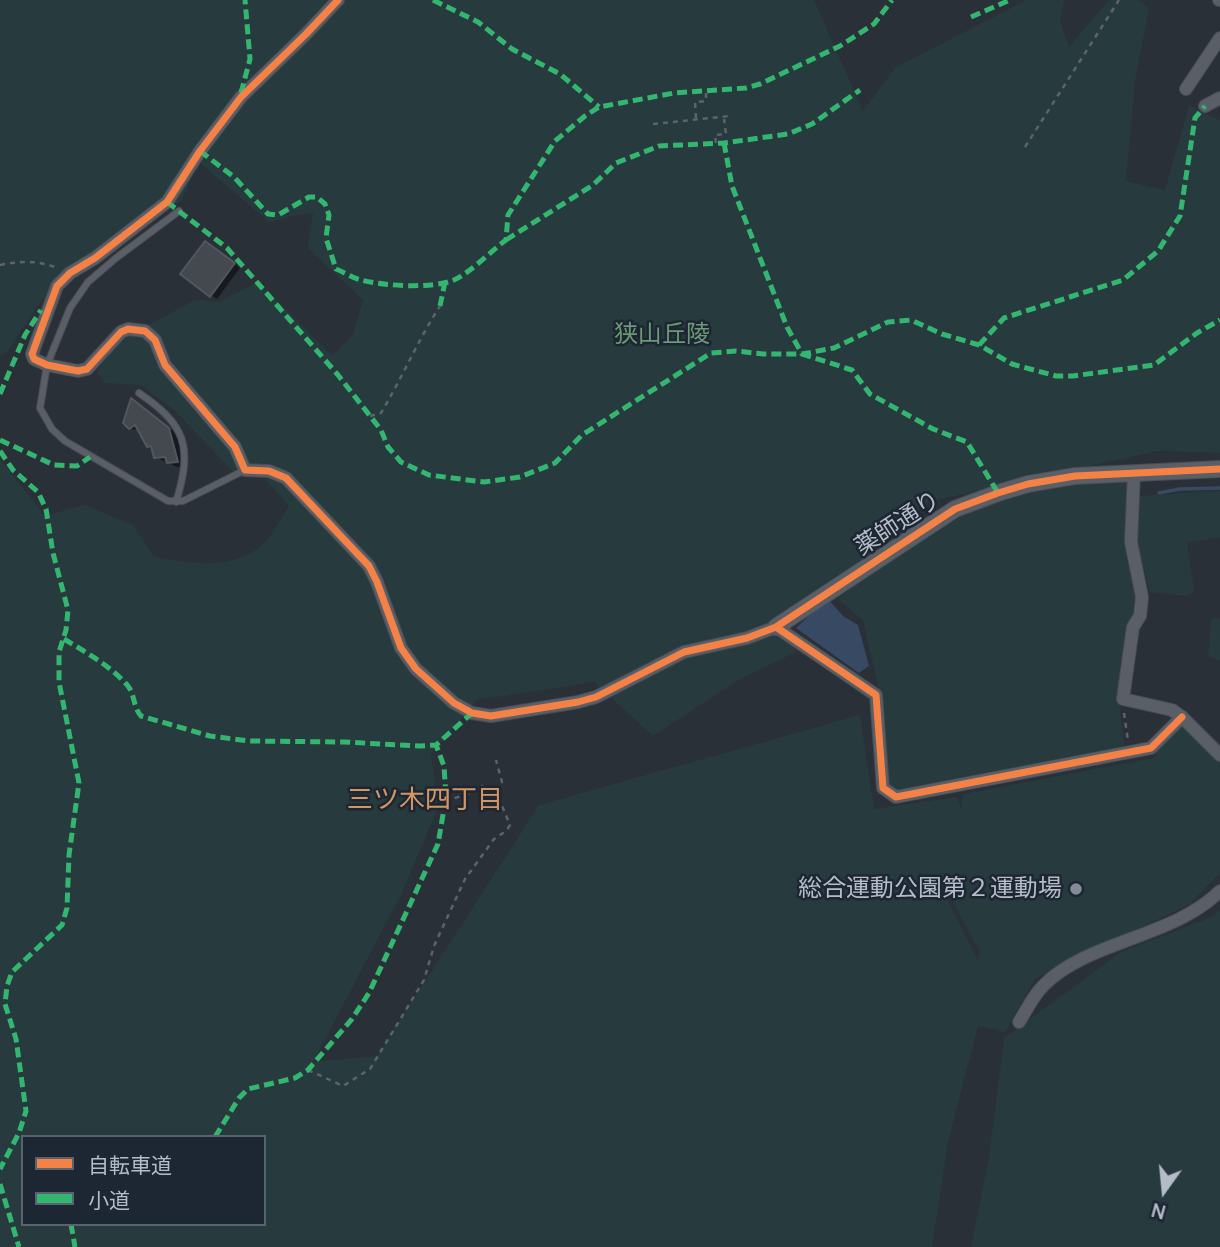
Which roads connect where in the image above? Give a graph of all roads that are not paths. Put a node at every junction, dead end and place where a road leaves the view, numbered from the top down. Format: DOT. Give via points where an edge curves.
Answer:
graph roads {
  1 [pos="338,0"];
  2 [pos="1220,38"];
  3 [pos="1186,89"];
  4 [pos="1220,98"];
  5 [pos="1205,106"];
  6 [pos="179,211"];
  7 [pos="47,365"];
  8 [pos="139,393"];
  9 [pos="1220,469"];
  10 [pos="245,470"];
  11 [pos="1135,473"];
  12 [pos="176,502"];
  13 [pos="776,627"];
  14 [pos="1182,717"];
  15 [pos="1220,755"];
  16 [pos="1220,891"];
  17 [pos="1019,1023"];
  1 -- 7 [label="street" via="240,97 167,202 57,286 32,354"];
  2 -- 3 [label="street"];
  4 -- 5 [label="street"];
  6 -- 7 [label="lane" via="88,282 70,308"];
  7 -- 10 [label="street" via="66,371 87,369 121,332 145,331 155,340 165,366 235,447"];
  7 -- 12 [label="lane" via="40,408 52,429 90,457"];
  8 -- 12 [label="lane" via="163,410 180,434 185,462"];
  9 -- 11 [label="street, 薬師通り"];
  10 -- 12 [label="lane"];
  10 -- 13 [label="street" via="269,471 286,478 316,509 369,566 401,648 416,670 472,713 514,715 596,697 684,652"];
  11 -- 13 [label="street, 薬師通り" via="1028,484 955,509"];
  11 -- 14 [label="street" via="1131,542 1142,597 1123,699 1172,710"];
  13 -- 14 [label="street" via="876,695 883,788 896,797 1152,748"];
  14 -- 15 [label="street"];
  16 -- 17 [label="street" via="1173,922 1060,972 1041,987"];
}
